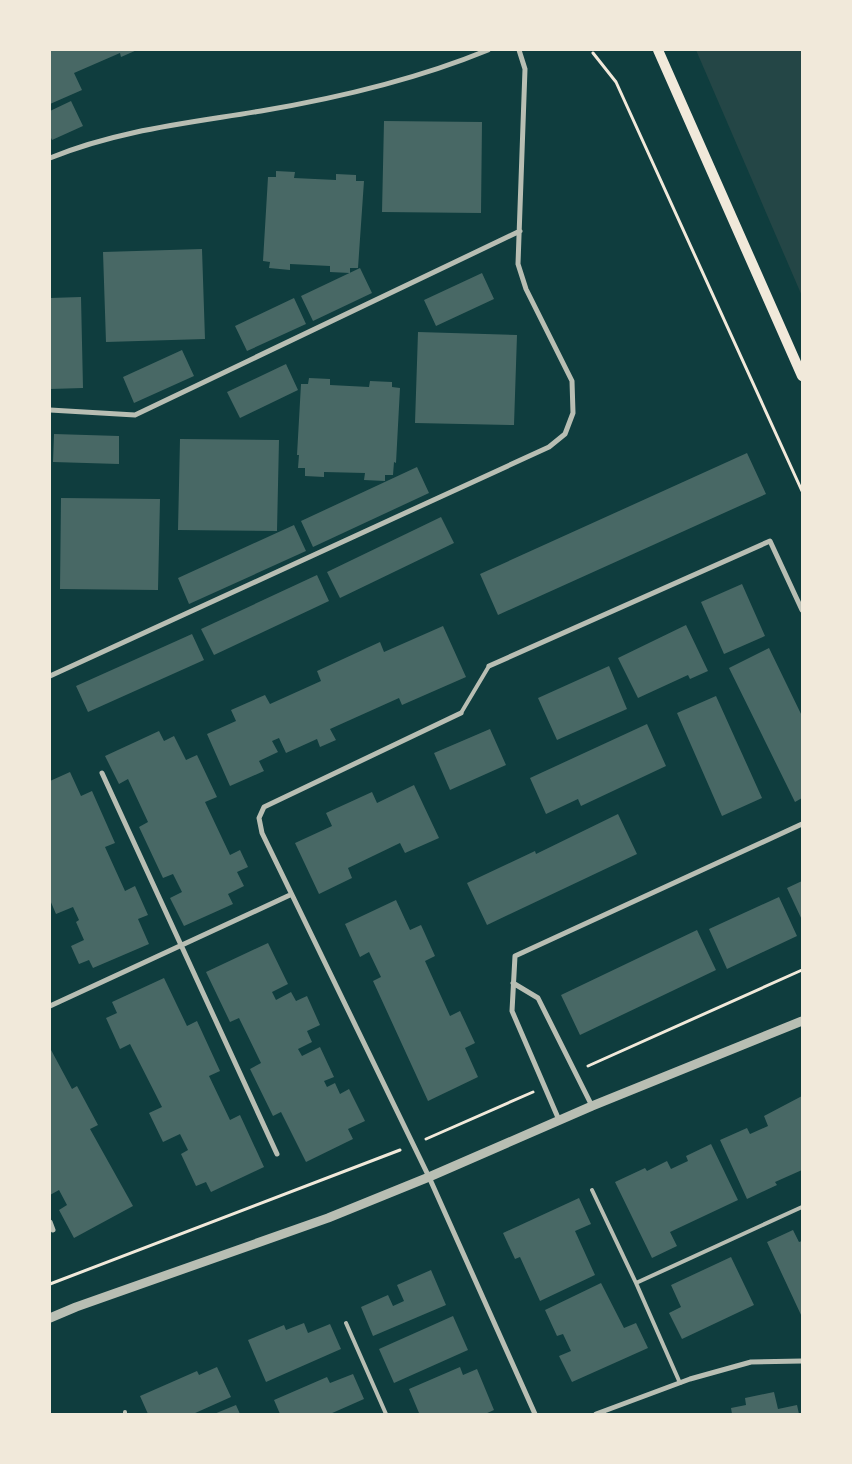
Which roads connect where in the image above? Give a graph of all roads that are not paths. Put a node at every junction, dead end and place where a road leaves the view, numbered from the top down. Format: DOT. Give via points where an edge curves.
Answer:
graph roads {
  1 [pos="488,50"];
  2 [pos="519,50"];
  3 [pos="658,50"];
  4 [pos="50,158"];
  5 [pos="520,231"];
  6 [pos="802,376"];
  7 [pos="50,410"];
  8 [pos="802,610"];
  9 [pos="489,666"];
  10 [pos="50,676"];
  11 [pos="461,713"];
  12 [pos="102,773"];
  13 [pos="802,824"];
  14 [pos="290,895"];
  15 [pos="181,945"];
  16 [pos="513,983"];
  17 [pos="50,1006"];
  18 [pos="802,1021"];
  19 [pos="592,1106"];
  20 [pos="559,1120"];
  21 [pos="277,1154"];
  22 [pos="429,1177"];
  23 [pos="592,1190"];
  24 [pos="802,1207"];
  25 [pos="50,1222"];
  26 [pos="53,1230"];
  27 [pos="636,1283"];
  28 [pos="50,1318"];
  29 [pos="346,1323"];
  30 [pos="802,1361"];
  31 [pos="680,1383"];
  32 [pos="386,1414"];
  33 [pos="535,1414"];
  34 [pos="596,1414"];
  1 -- 4 [label="street" via="392,84 331,98 113,136"];
  2 -- 5 [label="street" via="525,69"];
  3 -- 6 [label="main road"];
  5 -- 7 [label="street" via="135,415"];
  5 -- 10 [label="street" via="518,264 526,289 572,381 573,413 565,434 549,447"];
  8 -- 9 [label="street" via="770,541"];
  9 -- 11 [label="lane"];
  11 -- 14 [label="street" via="264,807 259,818 262,834"];
  12 -- 15 [label="street"];
  13 -- 16 [label="street" via="515,956"];
  14 -- 15 [label="street"];
  14 -- 22 [label="street"];
  15 -- 17 [label="street"];
  15 -- 21 [label="street"];
  16 -- 19 [label="street" via="538,998"];
  16 -- 20 [label="street" via="512,1011"];
  18 -- 19 [label="street"];
  19 -- 20 [label="street"];
  20 -- 22 [label="street"];
  22 -- 28 [label="street" via="328,1218"];
  22 -- 33 [label="street"];
  23 -- 27 [label="lane"];
  24 -- 27 [label="lane"];
  25 -- 26 [label="street"];
  27 -- 31 [label="lane"];
  29 -- 32 [label="lane"];
  30 -- 31 [label="street" via="751,1362"];
  31 -- 34 [label="street"];
}
